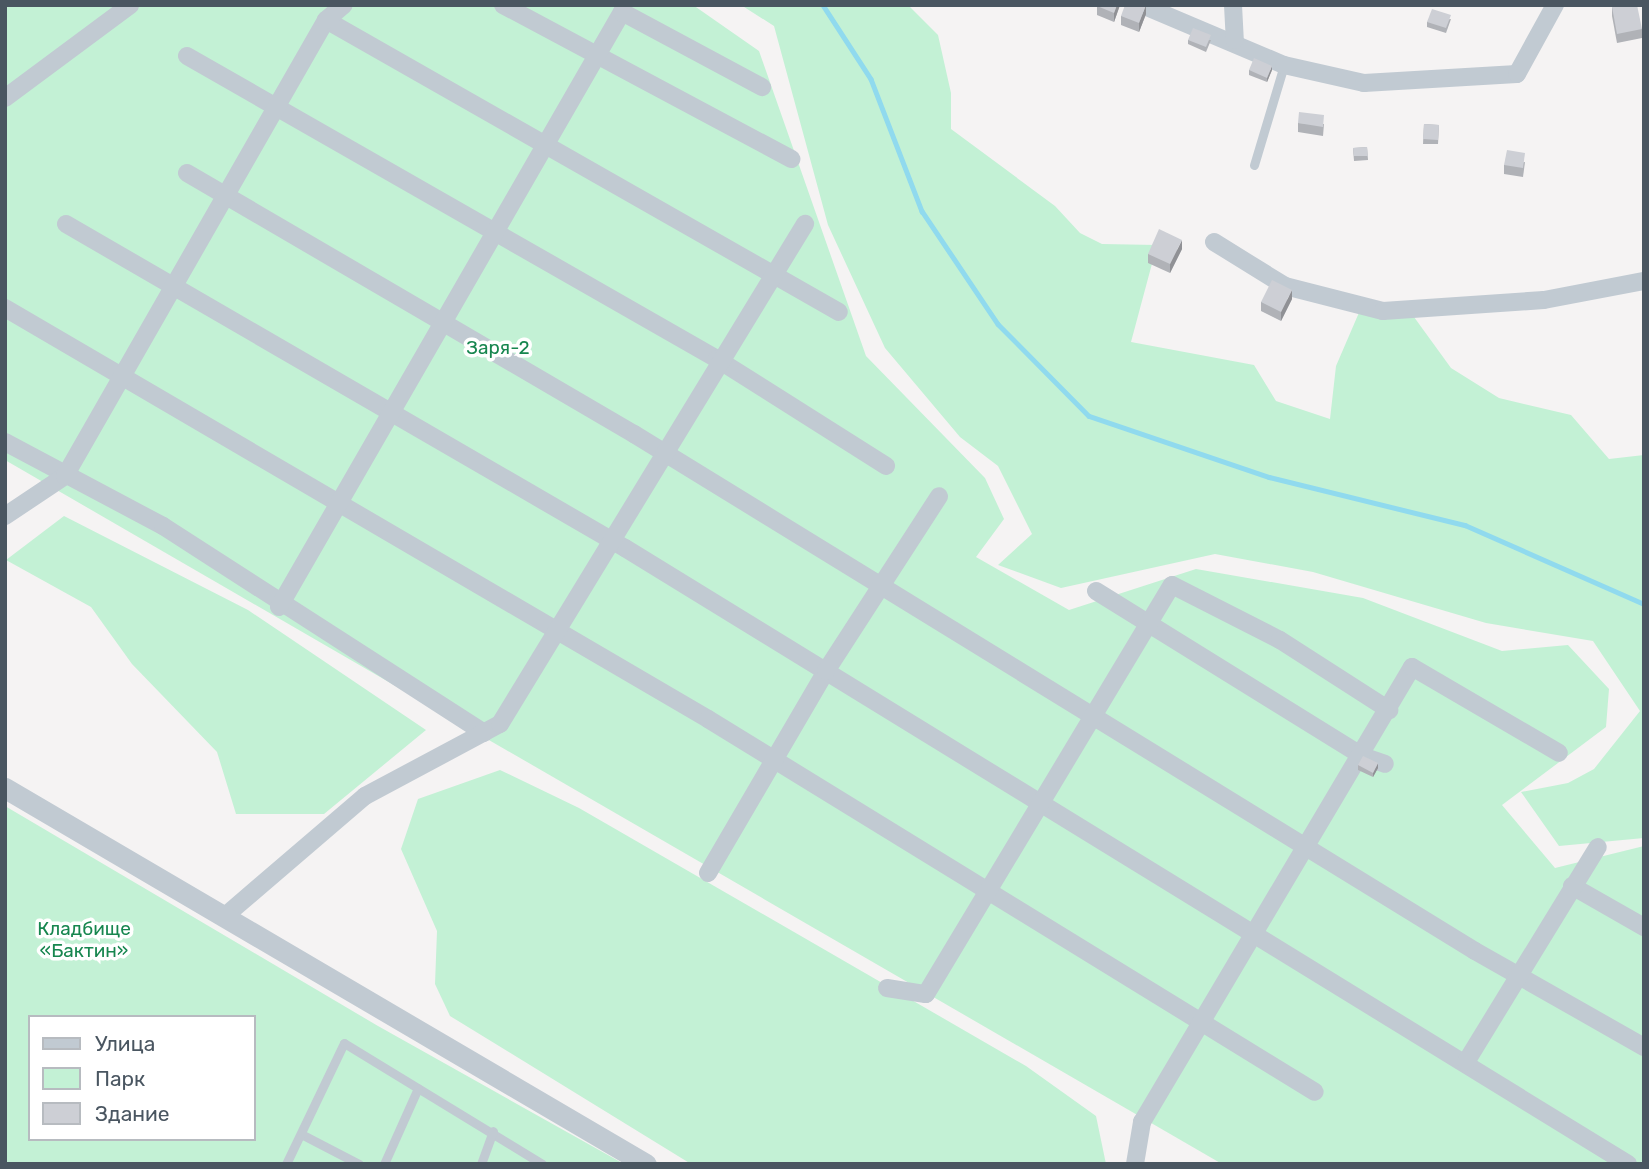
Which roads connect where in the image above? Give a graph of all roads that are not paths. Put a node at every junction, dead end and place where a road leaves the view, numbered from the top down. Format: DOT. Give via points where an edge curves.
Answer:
graph roads {
  1 [pos="130,5"];
  2 [pos="344,5"];
  3 [pos="503,5"];
  4 [pos="1142,5"];
  5 [pos="1233,5"];
  6 [pos="1555,5"];
  7 [pos="326,20"];
  8 [pos="1234,40"];
  9 [pos="187,56"];
  10 [pos="597,57"];
  11 [pos="1284,65"];
  12 [pos="762,88"];
  13 [pos="5,98"];
  14 [pos="280,109"];
  15 [pos="547,149"];
  16 [pos="791,159"];
  17 [pos="1254,165"];
  18 [pos="187,173"];
  19 [pos="229,198"];
  20 [pos="805,223"];
  21 [pos="66,224"];
  22 [pos="496,237"];
  23 [pos="1214,242"];
  24 [pos="769,274"];
  25 [pos="1644,281"];
  26 [pos="174,287"];
  27 [pos="5,308"];
  28 [pos="839,312"];
  29 [pos="442,324"];
  30 [pos="717,359"];
  31 [pos="123,376"];
  32 [pos="394,414"];
  33 [pos="5,442"];
  34 [pos="662,452"];
  35 [pos="886,466"];
  36 [pos="65,476"];
  37 [pos="939,496"];
  38 [pos="340,501"];
  39 [pos="5,516"];
  40 [pos="611,540"];
  41 [pos="883,587"];
  42 [pos="1096,591"];
  43 [pos="279,607"];
  44 [pos="1148,628"];
  45 [pos="557,631"];
  46 [pos="826,671"];
  47 [pos="1389,710"];
  48 [pos="1094,715"];
  49 [pos="484,733"];
  50 [pos="1559,753"];
  51 [pos="1362,756"];
  52 [pos="774,761"];
  53 [pos="1385,764"];
  54 [pos="5,788"];
  55 [pos="1042,801"];
  56 [pos="1310,845"];
  57 [pos="1598,847"];
  58 [pos="708,873"];
  59 [pos="1572,886"];
  60 [pos="987,891"];
  61 [pos="225,916"];
  62 [pos="1644,927"];
  63 [pos="1254,934"];
  64 [pos="1522,977"];
  65 [pos="887,988"];
  66 [pos="1202,1019"];
  67 [pos="1644,1047"];
  68 [pos="1466,1062"];
  69 [pos="418,1088"];
  70 [pos="1315,1092"];
  71 [pos="494,1131"];
  72 [pos="303,1135"];
  73 [pos="286,1164"];
  74 [pos="359,1164"];
  75 [pos="384,1164"];
  76 [pos="481,1164"];
  77 [pos="542,1164"];
  78 [pos="646,1164"];
  79 [pos="1135,1164"];
  80 [pos="1628,1164"];
  1 -- 13 [label="street"];
  2 -- 7 [label="street"];
  3 -- 10 [label="street"];
  4 -- 8 [label="street"];
  5 -- 8 [label="street"];
  6 -- 11 [label="street" via="1517,74 1364,83"];
  7 -- 14 [label="street"];
  7 -- 15 [label="street"];
  8 -- 11 [label="street"];
  9 -- 14 [label="street"];
  10 -- 12 [label="street" via="622,12"];
  10 -- 15 [label="street"];
  10 -- 16 [label="street"];
  11 -- 17 [label="lane"];
  14 -- 19 [label="street"];
  14 -- 22 [label="street"];
  15 -- 22 [label="street"];
  15 -- 24 [label="street"];
  18 -- 19 [label="street"];
  19 -- 26 [label="street"];
  19 -- 29 [label="street"];
  20 -- 24 [label="street"];
  21 -- 26 [label="street"];
  22 -- 29 [label="street"];
  22 -- 30 [label="street"];
  23 -- 25 [label="street" via="1284,286 1383,311 1544,300"];
  24 -- 28 [label="street"];
  24 -- 30 [label="street"];
  26 -- 31 [label="street"];
  26 -- 32 [label="street"];
  27 -- 31 [label="street"];
  29 -- 32 [label="street"];
  29 -- 34 [label="street"];
  30 -- 34 [label="street"];
  30 -- 35 [label="street"];
  31 -- 36 [label="street"];
  31 -- 38 [label="street"];
  32 -- 38 [label="street"];
  32 -- 40 [label="street"];
  33 -- 36 [label="street"];
  34 -- 40 [label="street"];
  34 -- 41 [label="street"];
  36 -- 39 [label="street"];
  36 -- 43 [label="street" via="163,526"];
  37 -- 41 [label="street"];
  38 -- 43 [label="street"];
  38 -- 45 [label="street"];
  40 -- 45 [label="street"];
  40 -- 46 [label="street"];
  41 -- 46 [label="street"];
  41 -- 48 [label="street"];
  42 -- 44 [label="street"];
  43 -- 49 [label="street"];
  44 -- 47 [label="street" via="1172,585 1280,640"];
  44 -- 48 [label="street"];
  44 -- 51 [label="street"];
  45 -- 49 [label="street" via="500,724"];
  45 -- 52 [label="street"];
  46 -- 52 [label="street"];
  46 -- 55 [label="street"];
  47 -- 50 [label="street" via="1412,667"];
  47 -- 51 [label="street"];
  48 -- 55 [label="street"];
  48 -- 56 [label="street"];
  49 -- 61 [label="street" via="365,796"];
  51 -- 53 [label="street"];
  51 -- 56 [label="street"];
  52 -- 58 [label="street"];
  52 -- 60 [label="street"];
  54 -- 61 [label="street"];
  55 -- 60 [label="street"];
  55 -- 63 [label="street"];
  56 -- 63 [label="street"];
  56 -- 64 [label="street"];
  57 -- 59 [label="street"];
  59 -- 62 [label="street"];
  59 -- 64 [label="street"];
  60 -- 65 [label="street" via="926,994"];
  60 -- 66 [label="street"];
  61 -- 78 [label="street"];
  63 -- 66 [label="street"];
  63 -- 68 [label="street"];
  64 -- 67 [label="street"];
  64 -- 68 [label="street"];
  66 -- 70 [label="street"];
  66 -- 79 [label="street" via="1142,1122"];
  68 -- 80 [label="street"];
  69 -- 71 [label="lane"];
  69 -- 72 [label="lane" via="344,1043"];
  69 -- 75 [label="lane"];
  71 -- 76 [label="lane"];
  71 -- 77 [label="lane"];
  72 -- 73 [label="lane"];
  72 -- 74 [label="lane"];
}
